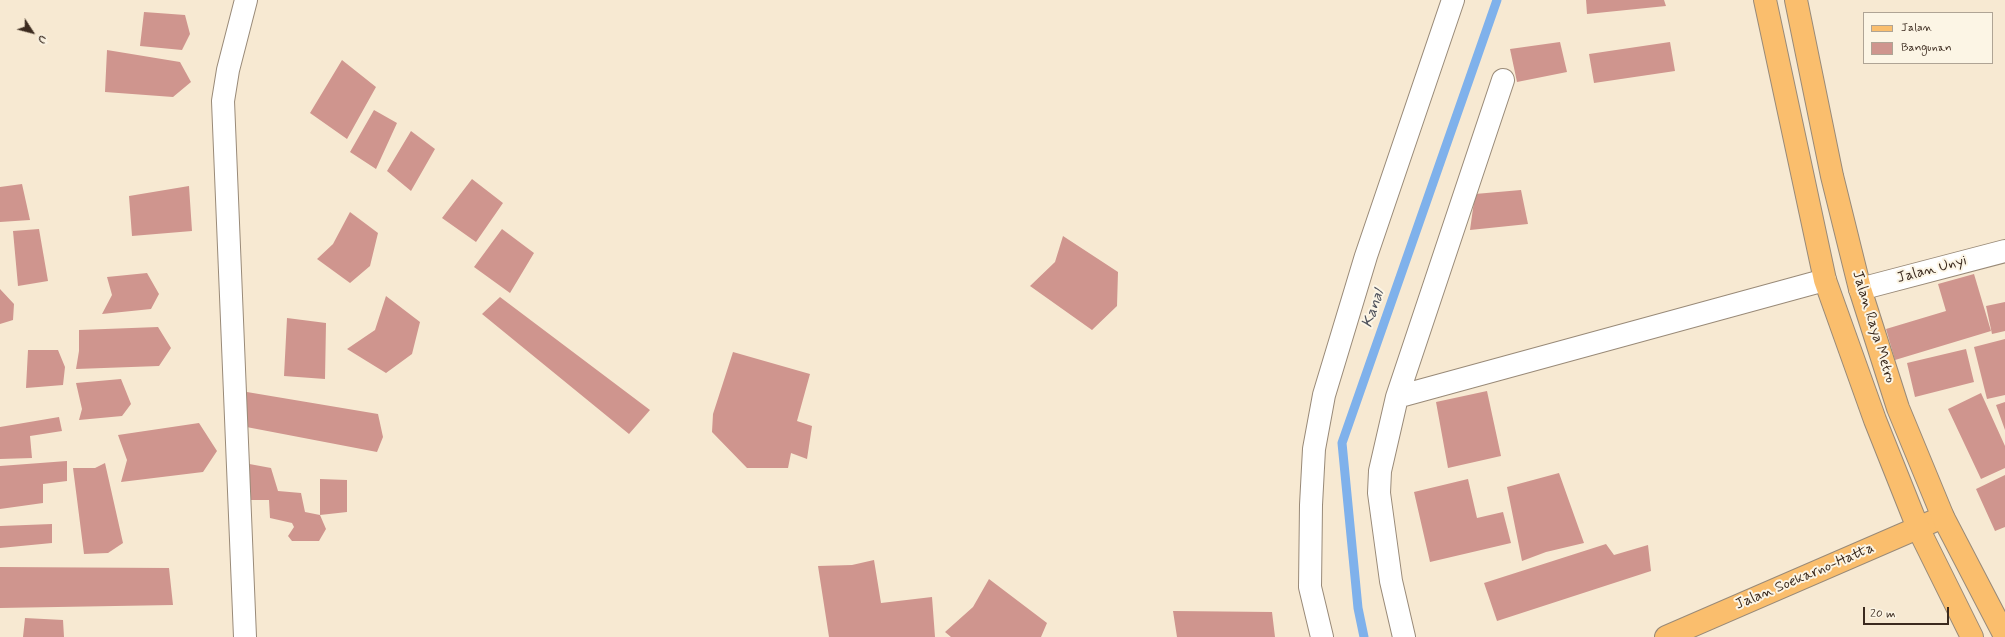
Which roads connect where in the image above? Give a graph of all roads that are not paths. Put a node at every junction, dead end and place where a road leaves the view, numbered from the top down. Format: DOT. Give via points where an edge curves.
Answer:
graph roads {
  1 [pos="246,0"];
  2 [pos="1453,0"];
  3 [pos="1766,0"];
  4 [pos="1796,0"];
  5 [pos="1503,80"];
  6 [pos="2005,251"];
  7 [pos="1825,280"];
  8 [pos="1860,289"];
  9 [pos="1397,397"];
  10 [pos="1943,517"];
  11 [pos="1918,528"];
  12 [pos="2005,636"];
  13 [pos="245,637"];
  14 [pos="1322,637"];
  15 [pos="1404,637"];
  16 [pos="1666,637"];
  17 [pos="1972,637"];
  1 -- 13 [label="street" via="228,70 223,101"];
  2 -- 14 [label="street" via="1366,256 1324,395 1314,449 1310,586"];
  3 -- 7 [label="main road"];
  4 -- 8 [label="main road, Jalan Raya Metro" via="1832,176"];
  5 -- 9 [label="street"];
  6 -- 8 [label="street, Jalan Unyi"];
  7 -- 9 [label="street"];
  7 -- 11 [label="main road" via="1875,420"];
  8 -- 10 [label="main road, Jalan Raya Metro" via="1898,408"];
  9 -- 15 [label="street" via="1380,471 1379,493 1391,581"];
  10 -- 11 [label="main road, Jalan Soekarno-Hatta"];
  10 -- 12 [label="main road, Jalan Raya Metro"];
  11 -- 16 [label="main road, Jalan Soekarno-Hatta"];
  11 -- 17 [label="main road"];
}
